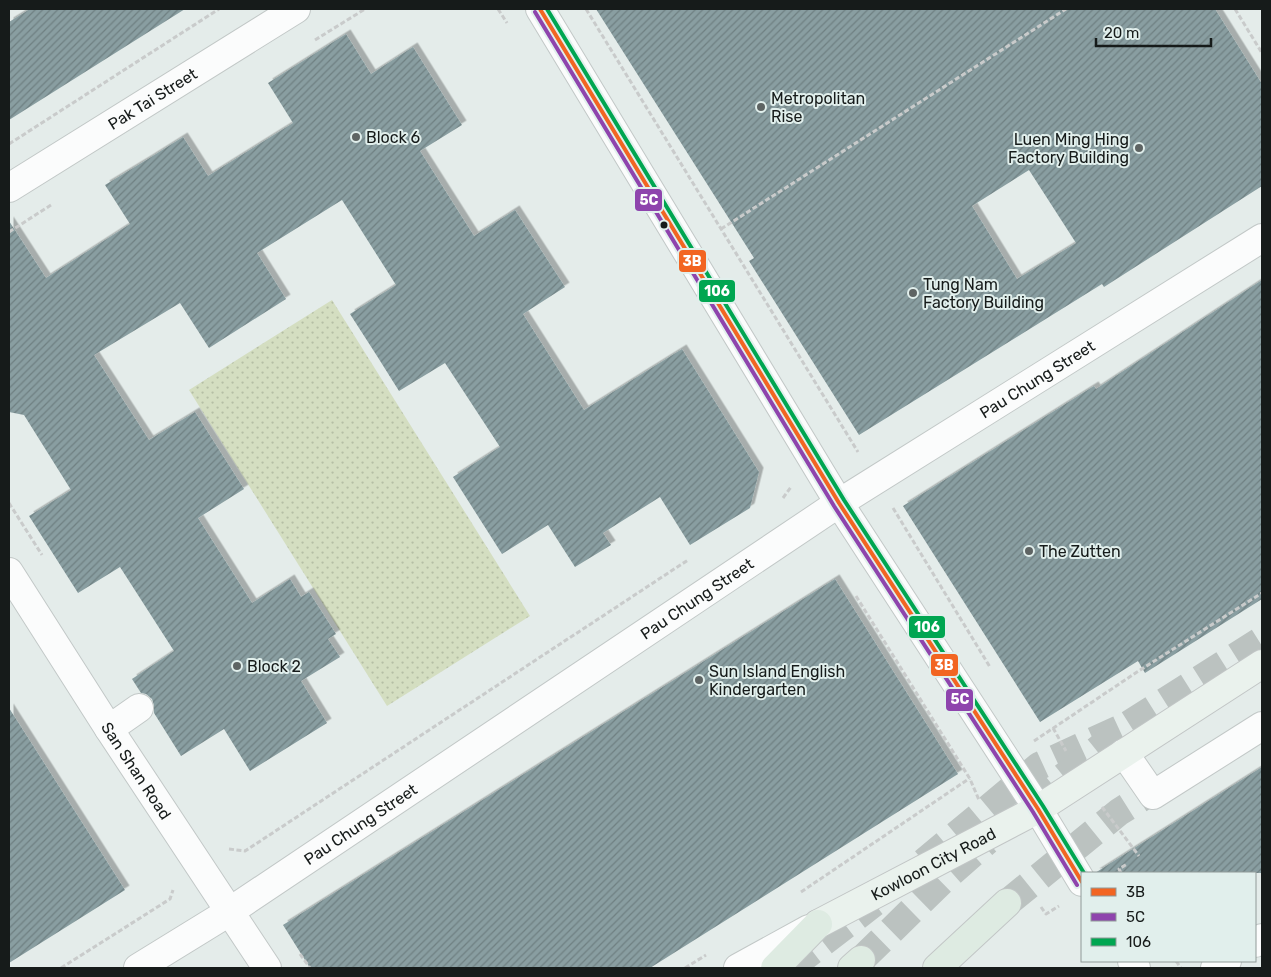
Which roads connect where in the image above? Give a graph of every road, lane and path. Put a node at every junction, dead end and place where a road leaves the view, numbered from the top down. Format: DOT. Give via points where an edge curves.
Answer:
graph roads {
  1 [pos="219,9"];
  2 [pos="296,9"];
  3 [pos="540,9"];
  4 [pos="586,9"];
  5 [pos="1066,9"];
  6 [pos="1235,9"];
  7 [pos="1262,53"];
  8 [pos="9,144"];
  9 [pos="9,188"];
  10 [pos="721,228"];
  11 [pos="1262,238"];
  12 [pos="876,481"];
  13 [pos="788,489"];
  14 [pos="776,502"];
  15 [pos="839,504"];
  16 [pos="693,557"];
  17 [pos="9,572"];
  18 [pos="1262,593"];
  19 [pos="1262,664"];
  20 [pos="994,674"];
  21 [pos="139,708"];
  22 [pos="1262,726"];
  23 [pos="109,730"];
  24 [pos="1034,740"];
  25 [pos="1124,753"];
  26 [pos="970,779"];
  27 [pos="1038,809"];
  28 [pos="228,849"];
  29 [pos="1127,864"];
  30 [pos="1121,872"];
  31 [pos="1081,880"];
  32 [pos="797,894"];
  33 [pos="170,899"];
  34 [pos="1007,902"];
  35 [pos="229,912"];
  36 [pos="818,924"];
  37 [pos="708,954"];
  38 [pos="61,968"];
  39 [pos="138,968"];
  40 [pos="267,968"];
  41 [pos="685,968"];
  42 [pos="738,968"];
  43 [pos="775,968"];
  44 [pos="937,968"];
  1 -- 8 [label="path"];
  2 -- 9 [label="street, Pak Tai Street"];
  3 -- 15 [label="street"];
  4 -- 10 [label="path"];
  5 -- 10 [label="path"];
  6 -- 7 [label="path"];
  10 -- 12 [label="path"];
  11 -- 12 [label="street, Pau Chung Street"];
  12 -- 15 [label="street, Pau Chung Street"];
  12 -- 20 [label="path"];
  13 -- 14 [label="path"];
  15 -- 27 [label="street"];
  15 -- 35 [label="street, Pau Chung Street"];
  16 -- 28 [label="path" via="245,851"];
  17 -- 23 [label="street, San Shan Road"];
  18 -- 24 [label="path"];
  19 -- 25 [label="main road, Kowloon City Road"];
  21 -- 23 [label="street"];
  22 -- 25 [label="street" via="1153,795"];
  23 -- 35 [label="street, San Shan Road"];
  25 -- 27 [label="main road, Kowloon City Road"];
  26 -- 32 [label="path"];
  27 -- 31 [label="street"];
  27 -- 36 [label="main road, Kowloon City Road"];
  29 -- 30 [label="path" via="1119,870"];
  33 -- 38 [label="path"];
  34 -- 44 [label="highway"];
  35 -- 39 [label="street, Pau Chung Street"];
  35 -- 40 [label="street, San Shan Road"];
  36 -- 42 [label="street, Kowloon City Road"];
  36 -- 43 [label="highway"];
  37 -- 41 [label="path"];
}
